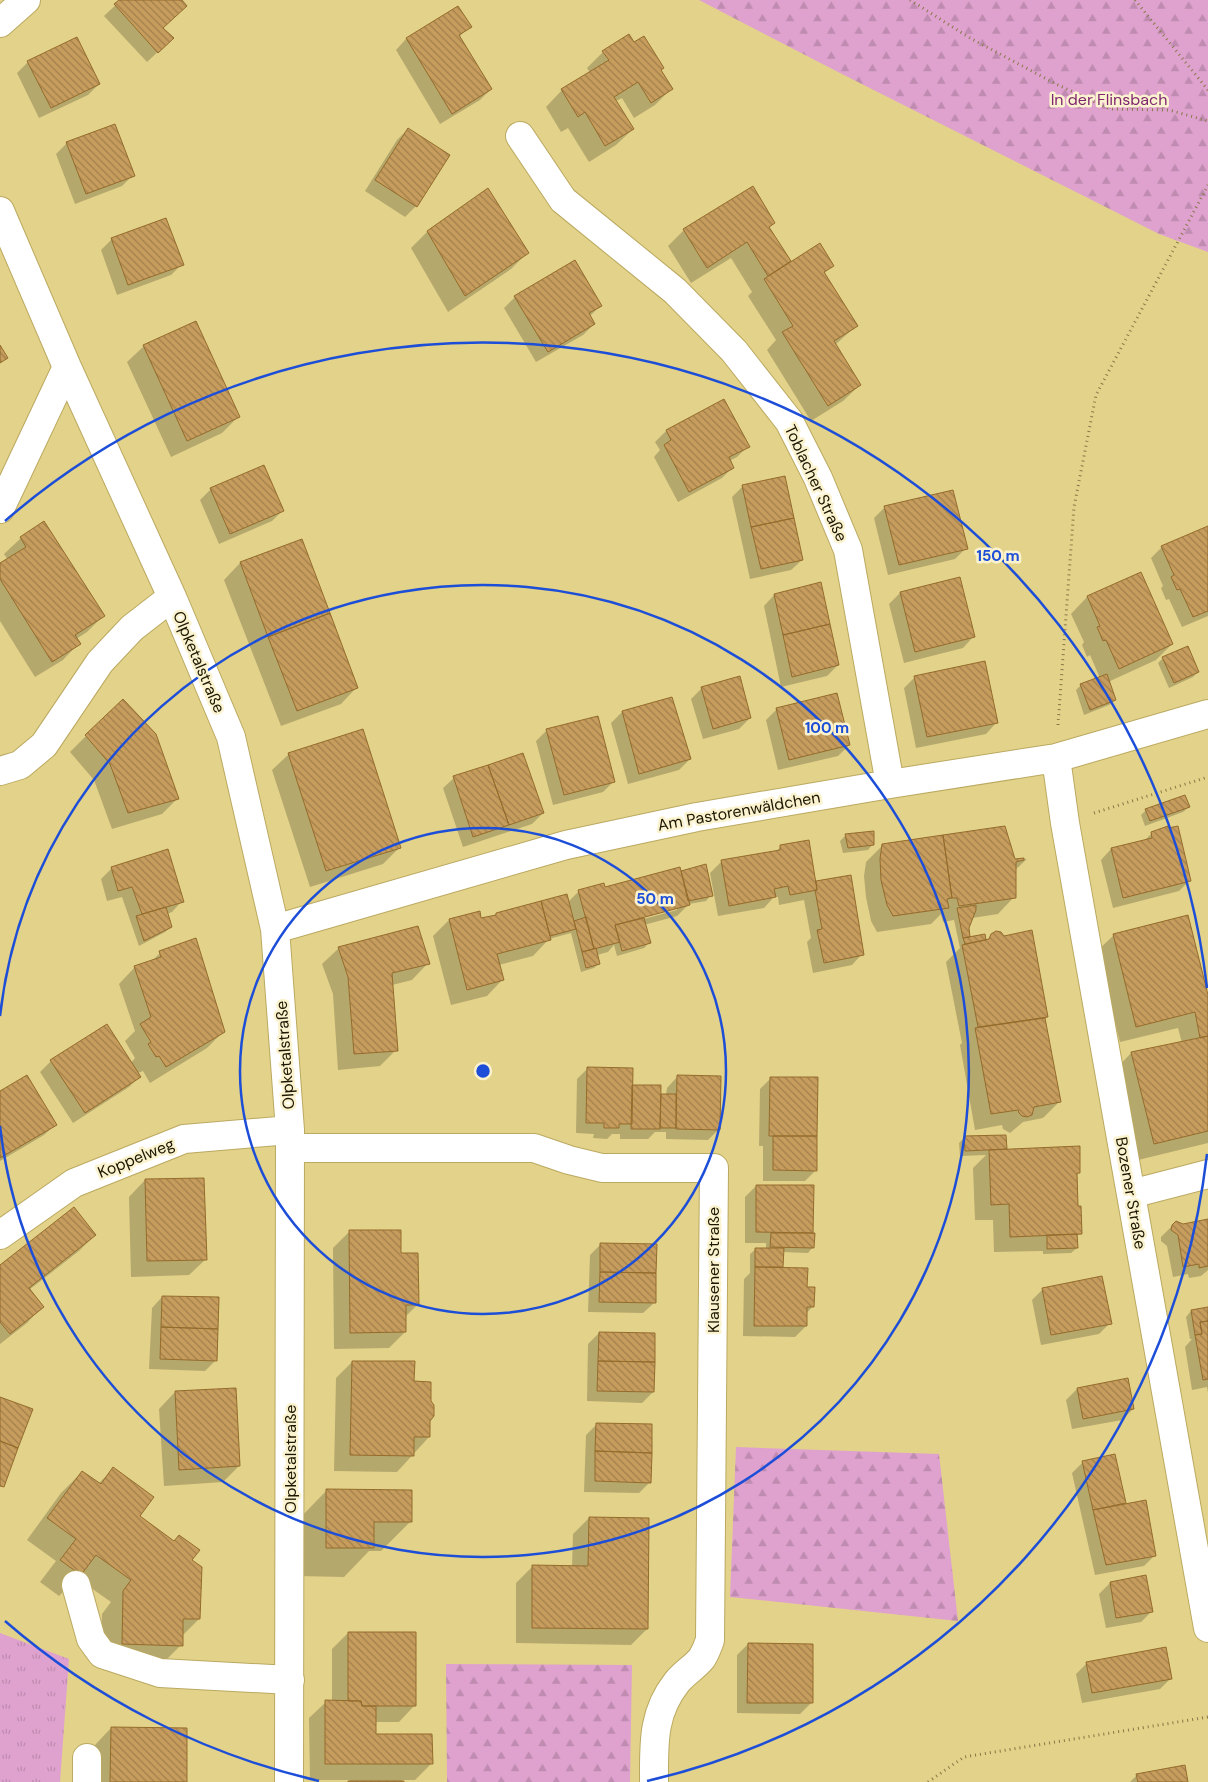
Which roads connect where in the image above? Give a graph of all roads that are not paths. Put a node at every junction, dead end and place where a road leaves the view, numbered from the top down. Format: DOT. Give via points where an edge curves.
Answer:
graph roads {
  1 [pos="26,0"];
  2 [pos="0,23"];
  3 [pos="520,136"];
  4 [pos="0,211"];
  5 [pos="67,367"];
  6 [pos="0,509"];
  7 [pos="172,598"];
  8 [pos="1208,714"];
  9 [pos="1056,758"];
  10 [pos="0,771"];
  11 [pos="890,784"];
  12 [pos="276,929"];
  13 [pos="290,1139"];
  14 [pos="1208,1174"];
  15 [pos="1131,1194"];
  16 [pos="0,1235"];
  17 [pos="76,1585"];
  18 [pos="1208,1628"];
  19 [pos="290,1680"];
  20 [pos="289,1782"];
  21 [pos="654,1782"];
  1 -- 2 [label="street"];
  3 -- 11 [label="street, Toblacher Straße" via="563,200 675,291 734,350 789,421 818,478 848,550"];
  4 -- 5 [label="street, Olpketalstraße"];
  5 -- 6 [label="street"];
  5 -- 7 [label="street, Olpketalstraße"];
  7 -- 10 [label="street" via="132,628 100,662 44,746 20,765"];
  7 -- 12 [label="street, Olpketalstraße" via="231,737"];
  8 -- 9 [label="street, Am Pastorenwäldchen"];
  9 -- 11 [label="street, Am Pastorenwäldchen"];
  9 -- 15 [label="street, Bozener Straße"];
  11 -- 12 [label="street, Am Pastorenwäldchen" via="697,817 566,845"];
  12 -- 13 [label="street, Olpketalstraße"];
  13 -- 16 [label="street, Koppelweg" via="184,1139 74,1182"];
  13 -- 19 [label="street, Olpketalstraße"];
  13 -- 21 [label="street, Klausener Straße" via="534,1148 602,1168 714,1168 710,1640 702,1657 677,1683 656,1722"];
  14 -- 15 [label="street"];
  15 -- 18 [label="street, Bozener Straße"];
  17 -- 19 [label="street" via="91,1639 102,1654 160,1673"];
  19 -- 20 [label="street, Olpketalstraße"];
}
